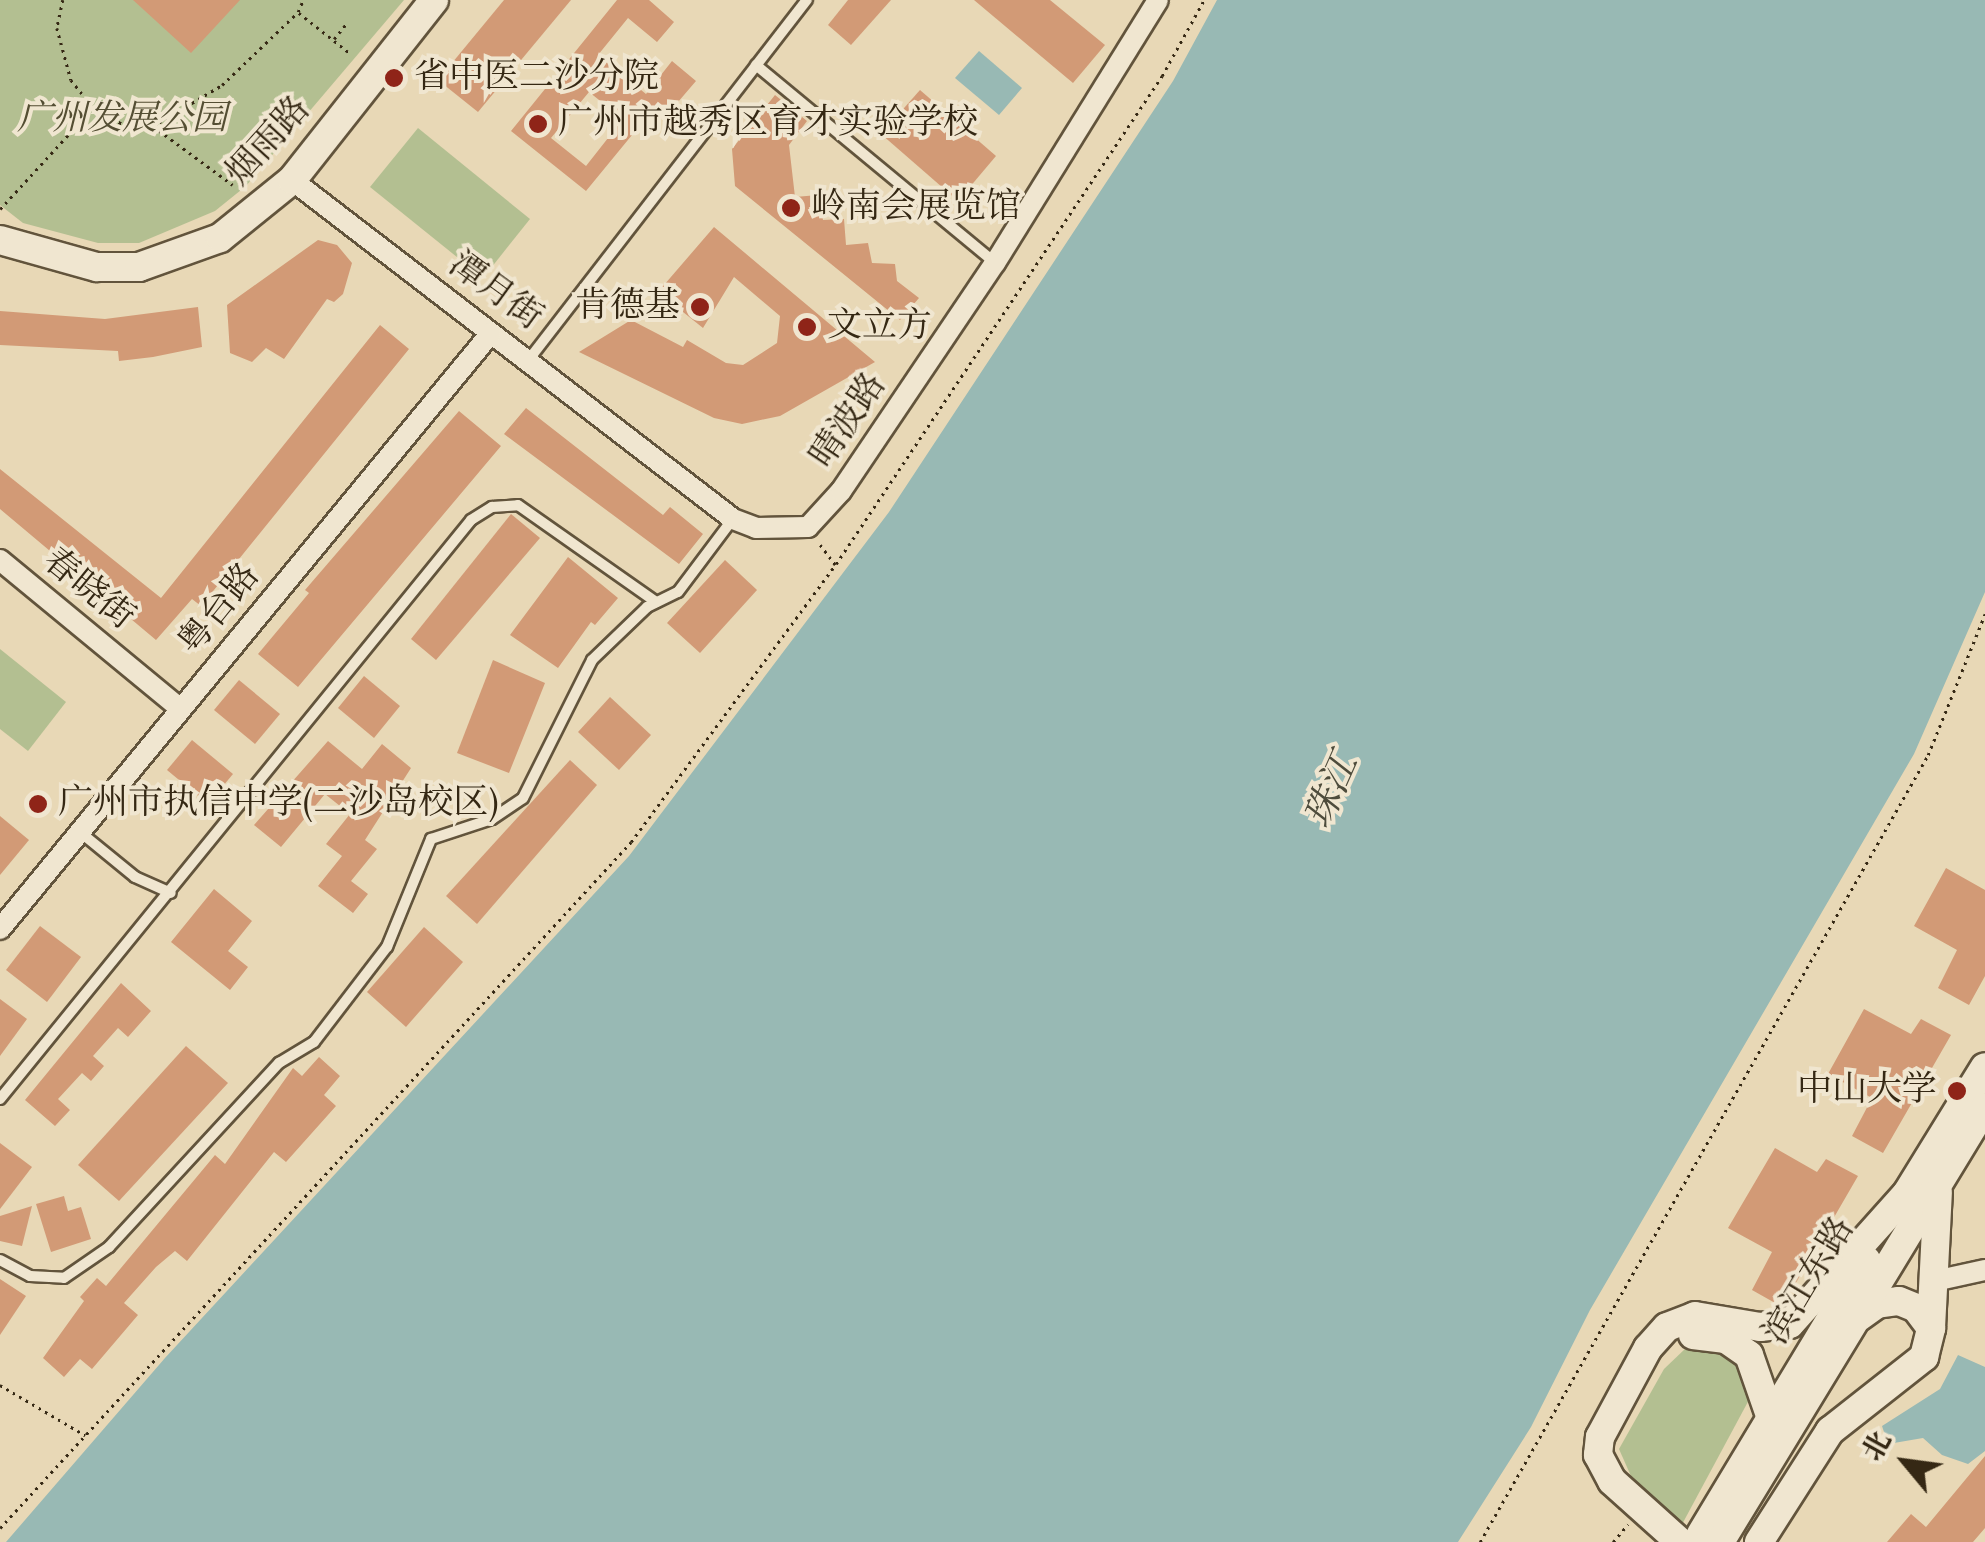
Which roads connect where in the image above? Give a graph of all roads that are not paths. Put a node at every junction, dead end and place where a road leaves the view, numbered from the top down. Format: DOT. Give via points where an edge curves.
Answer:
graph roads {
  1 [pos="434,0"];
  2 [pos="807,0"];
  3 [pos="1158,0"];
  4 [pos="756,65"];
  5 [pos="292,180"];
  6 [pos="0,240"];
  7 [pos="995,263"];
  8 [pos="491,333"];
  9 [pos="530,358"];
  10 [pos="733,519"];
  11 [pos="756,528"];
  12 [pos="0,560"];
  13 [pos="656,602"];
  14 [pos="181,709"];
  15 [pos="80,832"];
  16 [pos="171,893"];
  17 [pos="0,929"];
  18 [pos="1985,1067"];
  19 [pos="0,1099"];
  20 [pos="1985,1106"];
  21 [pos="1939,1181"];
  22 [pos="1907,1193"];
  23 [pos="0,1260"];
  24 [pos="1985,1270"];
  25 [pos="1930,1282"];
  26 [pos="1855,1320"];
  27 [pos="1931,1328"];
  28 [pos="1771,1418"];
  29 [pos="1632,1509"];
  30 [pos="1700,1539"];
  31 [pos="1759,1542"];
  1 -- 5 [label="main road, 烟雨路"];
  2 -- 4 [label="lane"];
  3 -- 7 [label="street, 晴波路"];
  4 -- 7 [label="lane"];
  4 -- 9 [label="lane"];
  5 -- 6 [label="main road, 烟雨路" via="220,238 139,266 65,262"];
  5 -- 8 [label="street, 潭月街"];
  7 -- 11 [label="street, 晴波路" via="842,492 808,527"];
  8 -- 9 [label="street, 潭月街"];
  8 -- 14 [label="street, 粤台路"];
  9 -- 10 [label="street, 潭月街"];
  10 -- 11 [label="street, 潭月街"];
  10 -- 13 [label="lane" via="678,592"];
  12 -- 14 [label="street, 春晓街"];
  13 -- 16 [label="lane" via="518,505 492,507 471,520"];
  13 -- 23 [label="lane" via="592,660 523,798 492,819 431,840 387,948 314,1042 279,1063 109,1247 64,1278 30,1276"];
  14 -- 15 [label="street, 粤台路"];
  15 -- 16 [label="lane" via="135,877"];
  15 -- 17 [label="street, 粤台路"];
  16 -- 19 [label="lane"];
  18 -- 22 [label="main road, 滨江东路"];
  20 -- 21 [label="main road, 滨江东路"];
  21 -- 25 [label="main road"];
  21 -- 26 [label="main road, 滨江东路"];
  22 -- 28 [label="main road, 滨江东路"];
  22 -- 29 [label="main road" via="1790,1324 1760,1328 1695,1316 1654,1339 1598,1447 1605,1472"];
  24 -- 25 [label="street"];
  25 -- 27 [label="main road"];
  26 -- 27 [label="main road" via="1877,1304 1899,1300"];
  26 -- 30 [label="main road, 滨江东路"];
  27 -- 31 [label="main road" via="1924,1356 1830,1430"];
  28 -- 29 [label="main road" via="1742,1348 1700,1334 1674,1344 1611,1451"];
  28 -- 30 [label="main road, 滨江东路"];
  29 -- 30 [label="main road"];
}
